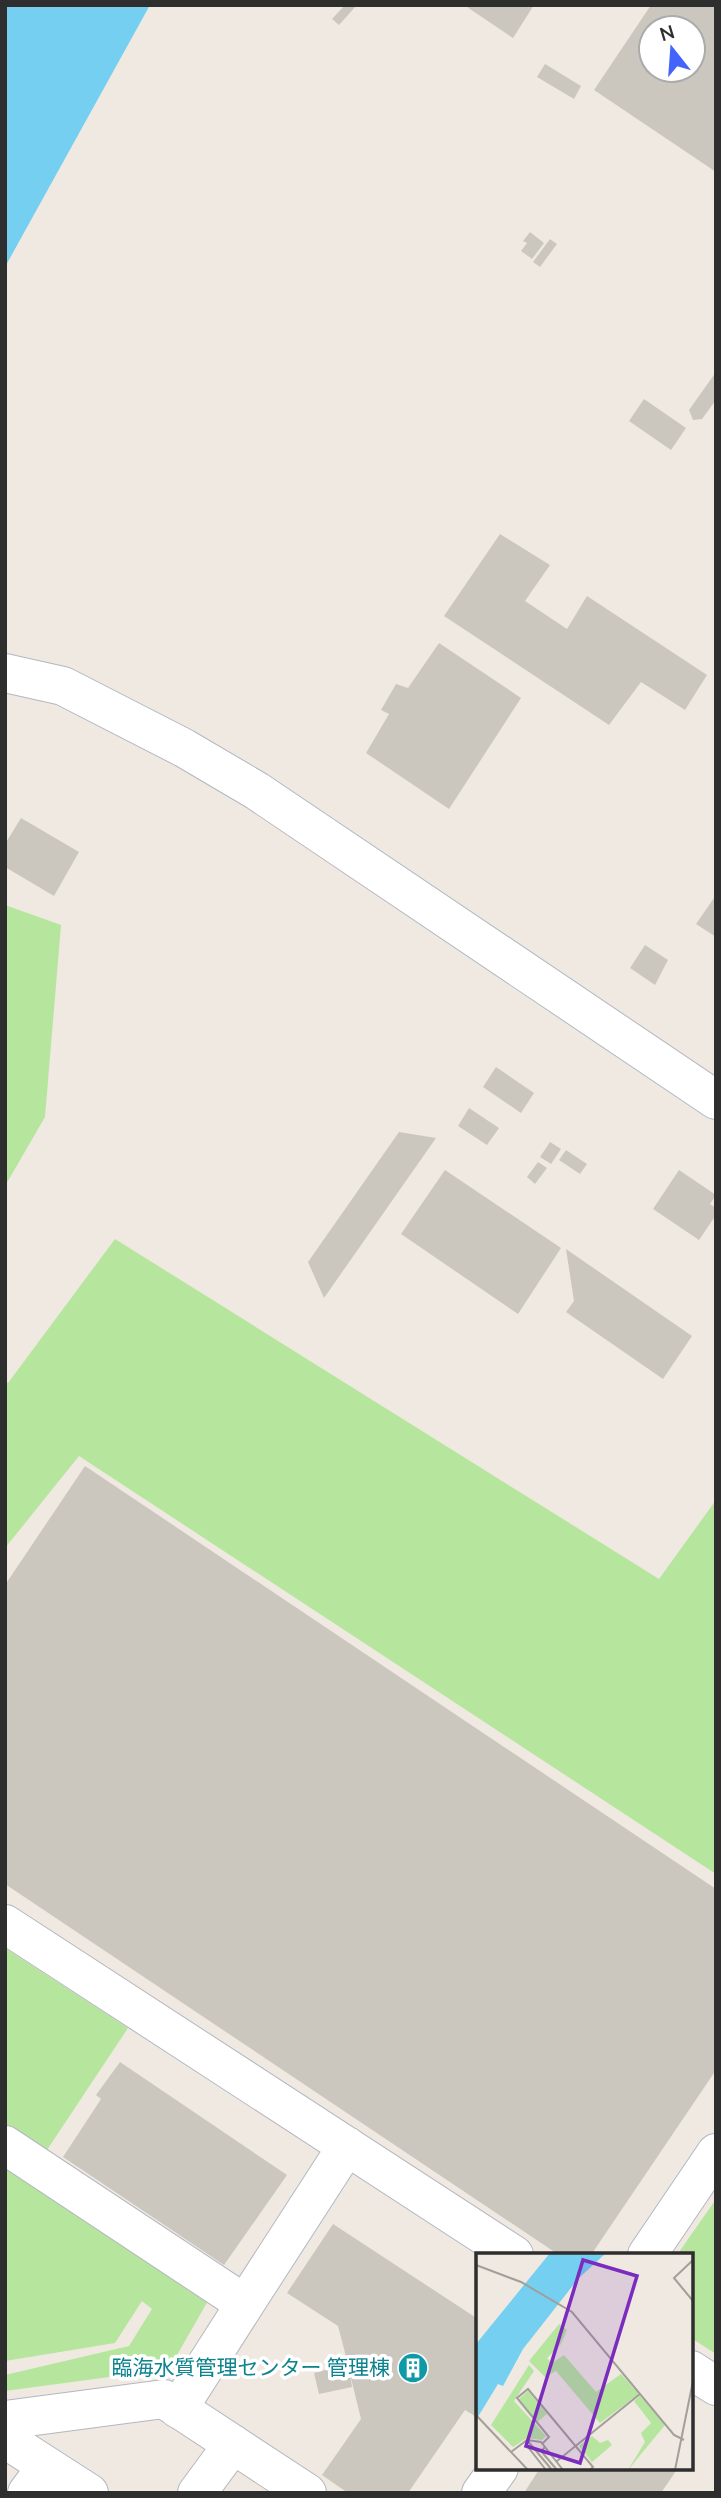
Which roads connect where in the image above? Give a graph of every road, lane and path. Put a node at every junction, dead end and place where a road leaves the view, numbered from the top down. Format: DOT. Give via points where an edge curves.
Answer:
graph roads {
  1 [pos="5,673"];
  2 [pos="716,1100"];
  3 [pos="5,1924"];
  4 [pos="5,2145"];
  5 [pos="347,2146"];
  6 [pos="716,2153"];
  7 [pos="511,2253"];
  8 [pos="648,2253"];
  9 [pos="245,2304"];
  10 [pos="693,2371"];
  11 [pos="716,2386"];
  12 [pos="178,2409"];
  13 [pos="5,2420"];
  14 [pos="5,2439"];
  15 [pos="233,2444"];
  16 [pos="498,2470"];
  17 [pos="37,2479"];
  18 [pos="89,2493"];
  19 [pos="197,2493"];
  20 [pos="307,2493"];
  21 [pos="481,2493"];
  1 -- 2 [label="street" via="62,686 257,791"];
  3 -- 5 [label="street"];
  4 -- 9 [label="street"];
  5 -- 7 [label="street"];
  5 -- 9 [label="street"];
  6 -- 8 [label="street"];
  9 -- 12 [label="street"];
  10 -- 11 [label="street"];
  12 -- 13 [label="street" via="164,2399"];
  12 -- 15 [label="street"];
  14 -- 17 [label="street"];
  15 -- 19 [label="street"];
  15 -- 20 [label="street"];
  16 -- 21 [label="street"];
  17 -- 18 [label="street"];
}
